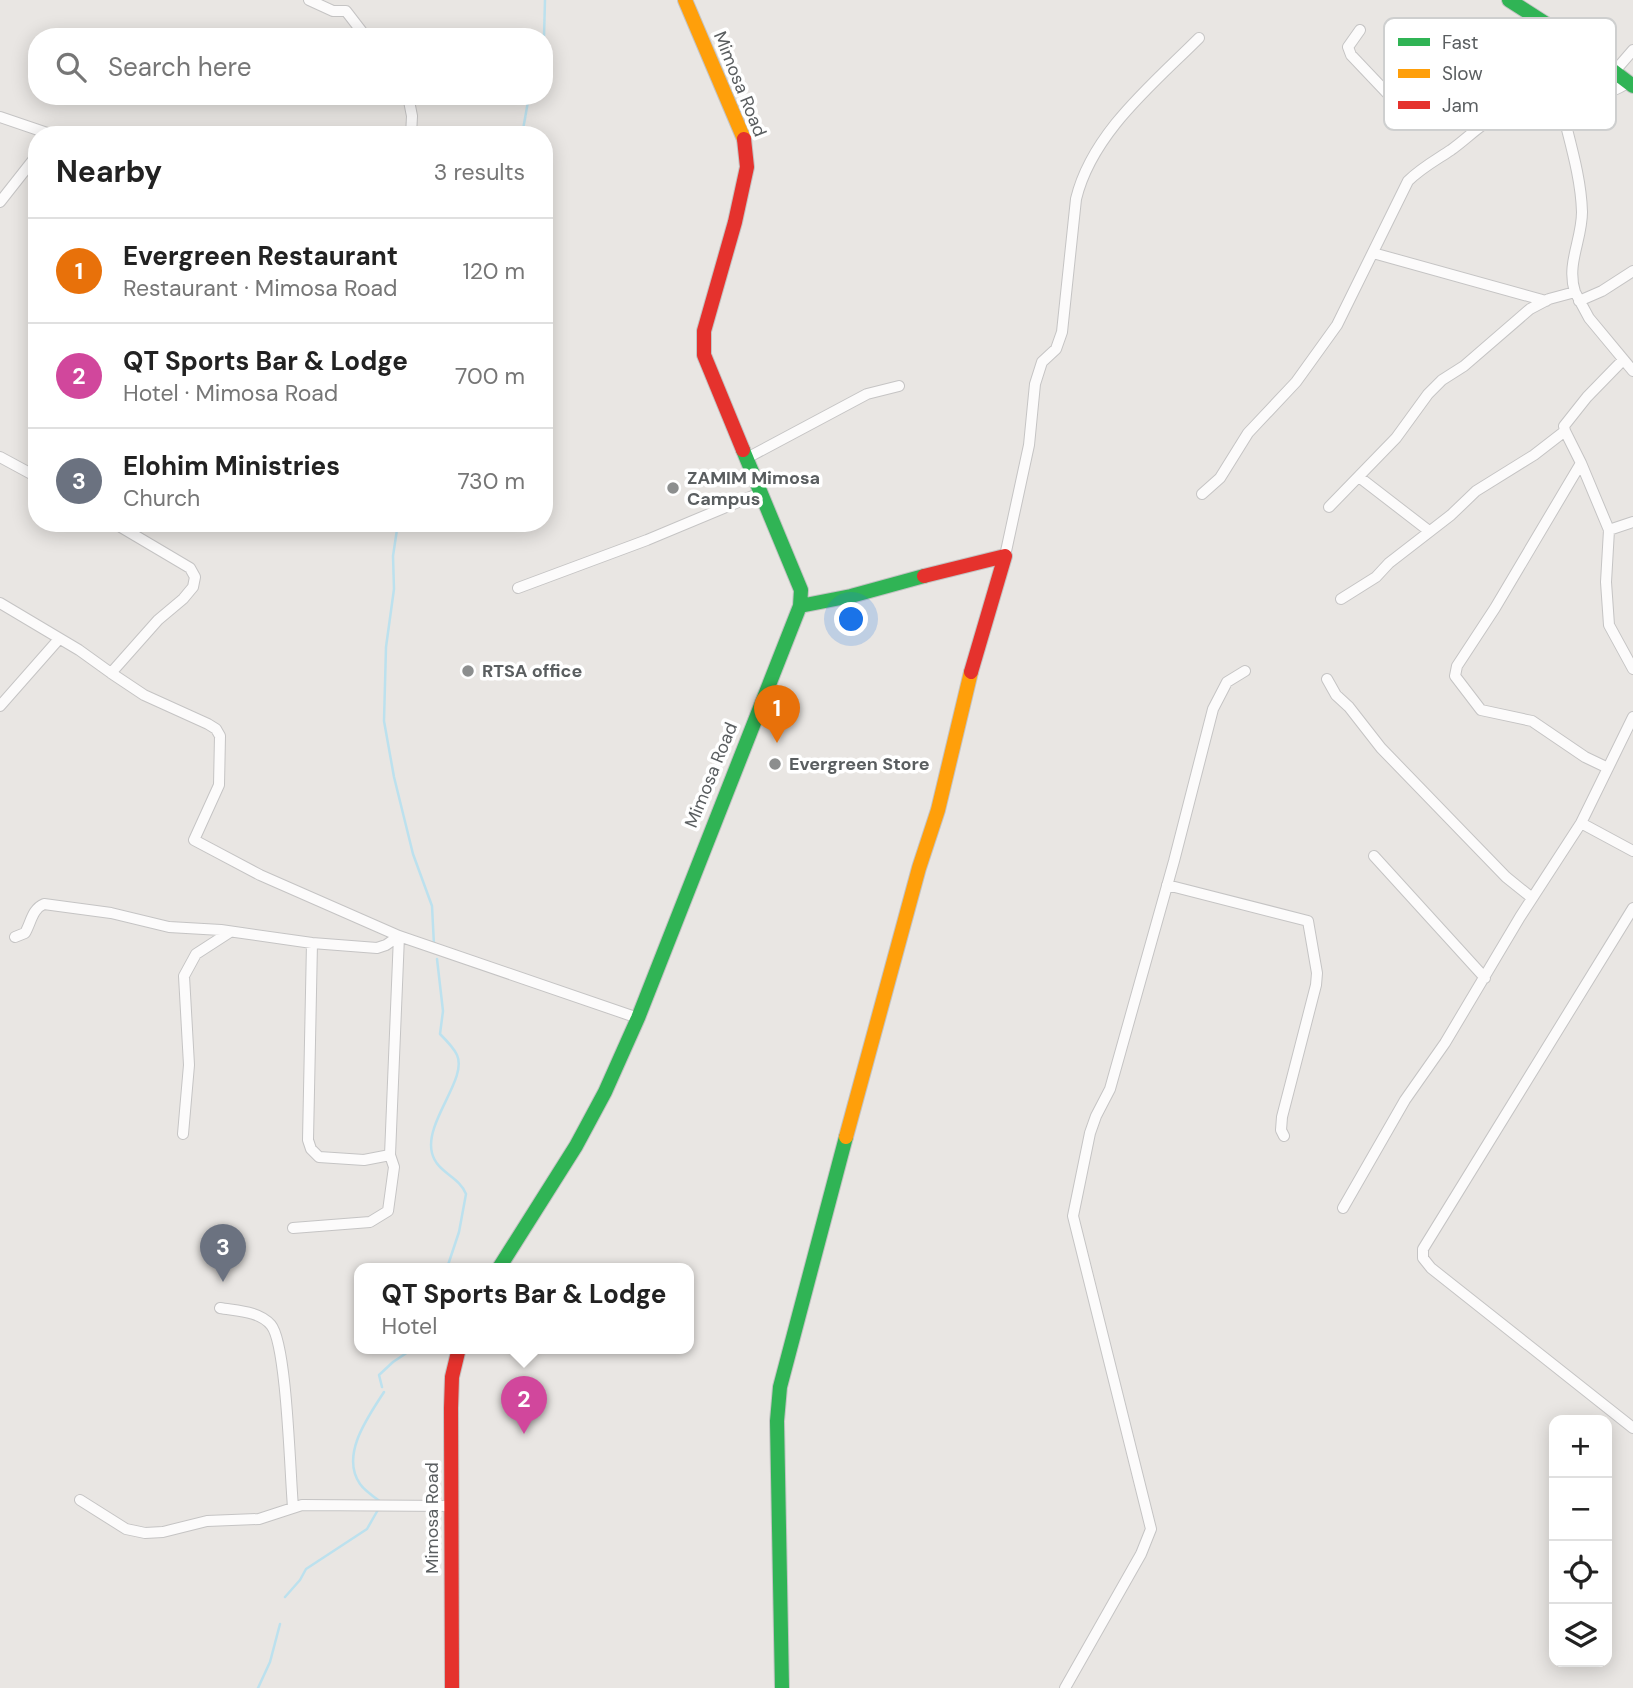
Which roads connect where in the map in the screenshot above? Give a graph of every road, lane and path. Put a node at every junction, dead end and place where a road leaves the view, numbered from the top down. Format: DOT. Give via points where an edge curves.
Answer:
graph roads {
  1 [pos="309,0"];
  2 [pos="685,0"];
  3 [pos="1510,0"];
  4 [pos="1538,18"];
  5 [pos="359,28"];
  6 [pos="1360,30"];
  7 [pos="1199,38"];
  8 [pos="1633,50"];
  9 [pos="1616,70"];
  10 [pos="1616,73"];
  11 [pos="1631,84"];
  12 [pos="1384,90"];
  13 [pos="410,105"];
  14 [pos="0,117"];
  15 [pos="411,126"];
  16 [pos="28,127"];
  17 [pos="1476,130"];
  18 [pos="1567,130"];
  19 [pos="28,166"];
  20 [pos="0,202"];
  21 [pos="1373,253"];
  22 [pos="1633,271"];
  23 [pos="1577,297"];
  24 [pos="1546,301"];
  25 [pos="1623,360"];
  26 [pos="1633,371"];
  27 [pos="899,386"];
  28 [pos="1565,430"];
  29 [pos="0,457"];
  30 [pos="747,458"];
  31 [pos="1581,463"];
  32 [pos="28,472"];
  33 [pos="1359,477"];
  34 [pos="762,492"];
  35 [pos="1202,494"];
  36 [pos="1329,507"];
  37 [pos="1633,522"];
  38 [pos="1609,530"];
  39 [pos="1429,531"];
  40 [pos="129,532"];
  41 [pos="1005,556"];
  42 [pos="518,588"];
  43 [pos="1341,599"];
  44 [pos="0,603"];
  45 [pos="800,606"];
  46 [pos="59,639"];
  47 [pos="1633,669"];
  48 [pos="1245,671"];
  49 [pos="111,673"];
  50 [pos="1327,679"];
  51 [pos="0,706"];
  52 [pos="1633,718"];
  53 [pos="1608,768"];
  54 [pos="1581,823"];
  55 [pos="1633,851"];
  56 [pos="1374,856"];
  57 [pos="1167,885"];
  58 [pos="1532,898"];
  59 [pos="1633,908"];
  60 [pos="230,932"];
  61 [pos="399,936"];
  62 [pos="15,937"];
  63 [pos="312,943"];
  64 [pos="1485,978"];
  65 [pos="638,1018"];
  66 [pos="183,1134"];
  67 [pos="1284,1136"];
  68 [pos="390,1155"];
  69 [pos="1343,1208"];
  70 [pos="293,1228"];
  71 [pos="502,1263"];
  72 [pos="220,1308"];
  73 [pos="458,1354"];
  74 [pos="1633,1428"];
  75 [pos="80,1500"];
  76 [pos="451,1506"];
  77 [pos="292,1507"];
  78 [pos="452,1688"];
  79 [pos="782,1688"];
  80 [pos="1065,1688"];
  1 -- 5 [label="street" via="333,11 345,11"];
  2 -- 30 [label="street, Mimosa Road" via="746,151 745,181 704,331 704,355"];
  3 -- 4 [label="street"];
  6 -- 12 [label="street" via="1348,47 1351,55"];
  7 -- 41 [label="street" via="1115,124 1081,178 1062,332 1056,349 1042,362 1035,384 1030,445"];
  8 -- 9 [label="street"];
  10 -- 11 [label="street"];
  13 -- 15 [label="street"];
  14 -- 16 [label="street"];
  17 -- 21 [label="street" via="1408,181"];
  18 -- 23 [label="street" via="1581,203 1581,230 1570,274"];
  19 -- 20 [label="street"];
  21 -- 24 [label="street"];
  21 -- 35 [label="street" via="1322,347 1248,433 1220,478"];
  22 -- 23 [label="street" via="1602,291"];
  23 -- 24 [label="street"];
  23 -- 25 [label="street"];
  24 -- 33 [label="street" via="1436,386"];
  25 -- 26 [label="street"];
  25 -- 28 [label="street" via="1587,397"];
  27 -- 30 [label="street" via="867,394"];
  28 -- 31 [label="street"];
  28 -- 39 [label="street" via="1481,488"];
  29 -- 32 [label="street"];
  30 -- 34 [label="street, Mimosa Road"];
  31 -- 38 [label="street"];
  31 -- 53 [label="street" via="1455,676 1481,710 1532,721"];
  33 -- 36 [label="street"];
  33 -- 39 [label="street"];
  34 -- 42 [label="street"];
  34 -- 45 [label="street, Mimosa Road" via="801,590"];
  37 -- 38 [label="street"];
  38 -- 47 [label="street" via="1609,625"];
  39 -- 43 [label="street" via="1376,577"];
  40 -- 49 [label="street" via="190,568 195,577 183,599"];
  41 -- 45 [label="street"];
  41 -- 79 [label="street" via="780,1387"];
  44 -- 46 [label="street"];
  45 -- 65 [label="street, Mimosa Road"];
  46 -- 49 [label="street"];
  46 -- 51 [label="street"];
  48 -- 57 [label="street" via="1227,682 1213,709"];
  49 -- 61 [label="street" via="145,695 208,724 220,736 219,785 194,840 260,875"];
  50 -- 58 [label="street" via="1381,748"];
  52 -- 53 [label="street"];
  53 -- 54 [label="street"];
  54 -- 55 [label="street"];
  54 -- 58 [label="street"];
  56 -- 64 [label="street"];
  57 -- 67 [label="street" via="1308,921 1317,979 1280,1125"];
  57 -- 80 [label="street" via="1110,1089 1090,1133 1073,1211 1151,1528 1141,1554"];
  58 -- 64 [label="street"];
  59 -- 74 [label="street" via="1423,1249 1423,1258 1431,1269"];
  60 -- 62 [label="street" via="169,927 44,904 34,912 25,933"];
  60 -- 63 [label="street"];
  60 -- 66 [label="street" via="196,954 184,976 189,1065"];
  61 -- 63 [label="street" via="377,948"];
  61 -- 65 [label="street"];
  61 -- 68 [label="street"];
  63 -- 68 [label="street" via="311,1149 319,1157 364,1160"];
  64 -- 69 [label="street" via="1405,1100"];
  65 -- 71 [label="street, Mimosa Road" via="592,1119"];
  68 -- 70 [label="street" via="394,1167 388,1211 379,1218"];
  72 -- 77 [label="street" via="257,1315 275,1333 284,1384"];
  73 -- 76 [label="street, Mimosa Road" via="452,1377"];
  75 -- 77 [label="street" via="126,1529 145,1533 207,1521 266,1517"];
  76 -- 77 [label="street"];
  76 -- 78 [label="street, Mimosa Road"];
}
